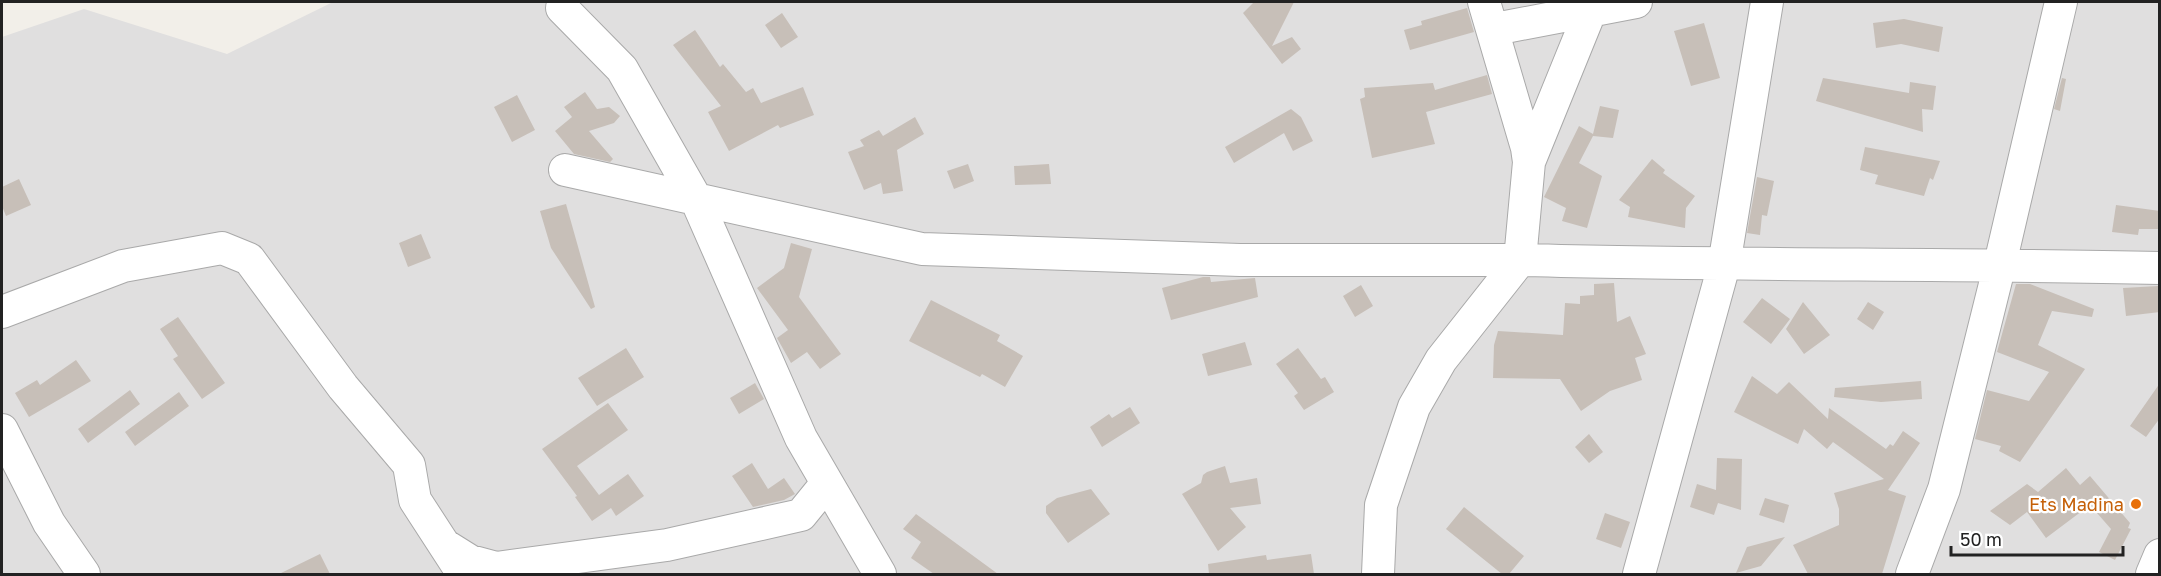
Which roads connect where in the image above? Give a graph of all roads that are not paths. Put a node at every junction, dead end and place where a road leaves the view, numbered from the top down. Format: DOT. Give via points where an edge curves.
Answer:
graph roads {
  1 [pos="1636,2"];
  2 [pos="1767,2"];
  3 [pos="2061,2"];
  4 [pos="1593,6"];
  5 [pos="562,8"];
  6 [pos="1490,15"];
  7 [pos="1528,162"];
  8 [pos="565,170"];
  9 [pos="696,199"];
  10 [pos="1520,260"];
  11 [pos="2000,264"];
  12 [pos="1724,265"];
  13 [pos="2160,268"];
  14 [pos="2,312"];
  15 [pos="2,430"];
  16 [pos="827,483"];
  17 [pos="444,544"];
  18 [pos="2160,555"];
  19 [pos="84,574"];
  20 [pos="463,574"];
  21 [pos="880,574"];
  22 [pos="1378,574"];
  23 [pos="1639,574"];
  24 [pos="1912,574"];
  25 [pos="2152,574"];
  1 -- 4 [label="street"];
  2 -- 12 [label="street"];
  3 -- 11 [label="street"];
  4 -- 6 [label="street"];
  4 -- 7 [label="street"];
  5 -- 9 [label="street" via="622,69"];
  6 -- 7 [label="street"];
  7 -- 10 [label="street"];
  8 -- 9 [label="street"];
  9 -- 10 [label="street" via="922,249 1240,260"];
  9 -- 16 [label="street" via="801,438"];
  10 -- 12 [label="street"];
  10 -- 22 [label="street" via="1441,360 1414,406 1381,504"];
  11 -- 12 [label="street"];
  11 -- 13 [label="street"];
  11 -- 24 [label="street" via="1944,489"];
  12 -- 23 [label="street"];
  14 -- 17 [label="street" via="123,266 222,248 249,259 343,387 409,465 415,500"];
  15 -- 19 [label="street" via="49,524"];
  16 -- 17 [label="street" via="801,515 667,545 496,568 470,561"];
  16 -- 21 [label="street"];
  17 -- 20 [label="street"];
  18 -- 25 [label="street"];
}
